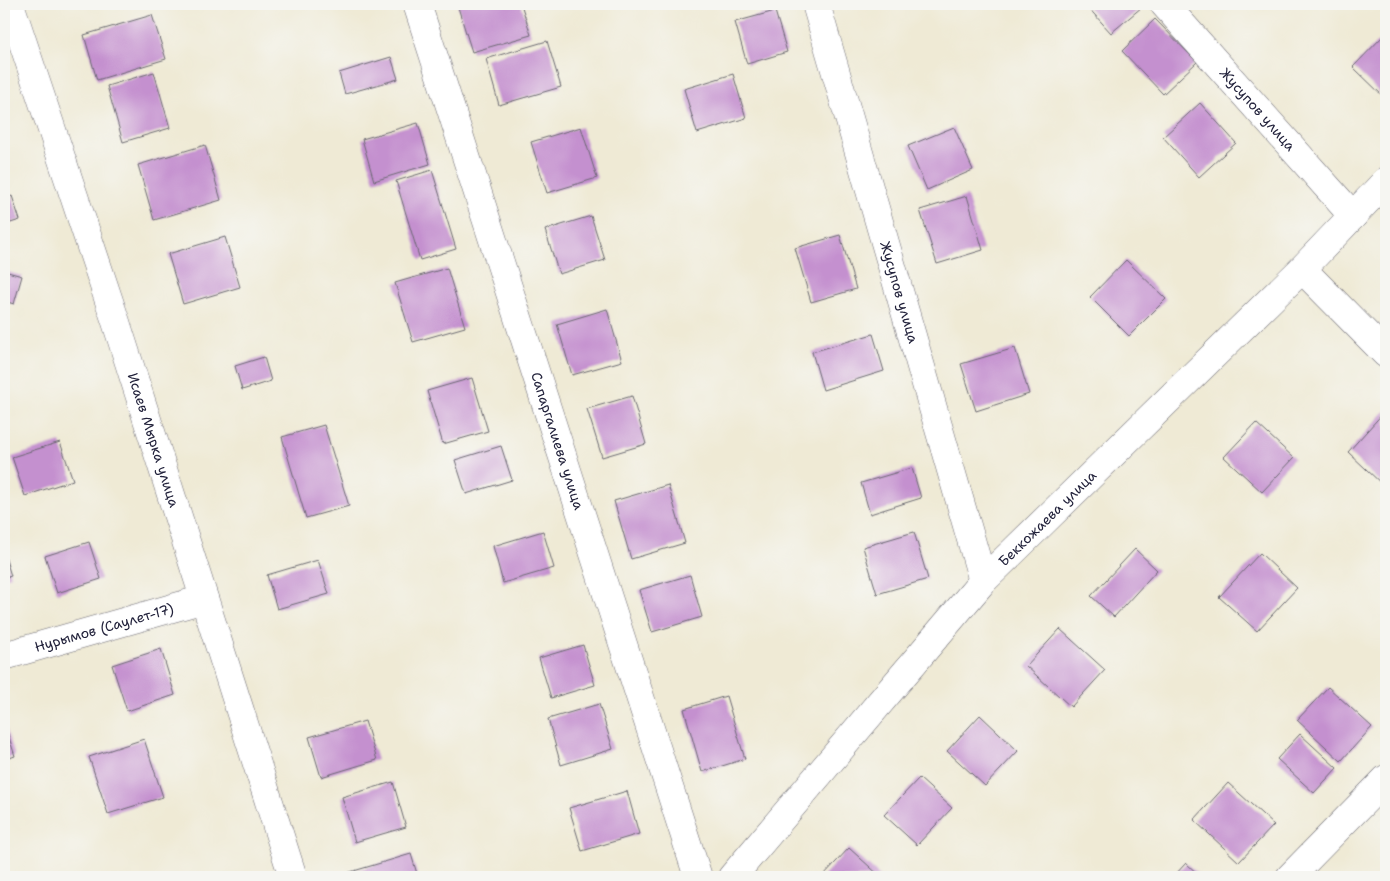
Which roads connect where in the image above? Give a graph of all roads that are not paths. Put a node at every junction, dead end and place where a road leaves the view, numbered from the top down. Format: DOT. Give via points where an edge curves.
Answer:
graph roads {
  1 [pos="10,4"];
  2 [pos="418,4"];
  3 [pos="816,4"];
  4 [pos="1164,4"];
  5 [pos="1386,181"];
  6 [pos="1353,216"];
  7 [pos="1302,269"];
  8 [pos="1386,354"];
  9 [pos="983,581"];
  10 [pos="204,598"];
  11 [pos="4,656"];
  12 [pos="1386,779"];
  13 [pos="293,877"];
  14 [pos="698,877"];
  15 [pos="732,877"];
  16 [pos="1290,877"];
  1 -- 10 [label="street, Исаев Мырка улица"];
  2 -- 14 [label="street, Сапаргалиева улица"];
  3 -- 9 [label="street, Жусупов улица"];
  4 -- 6 [label="street, Жусупов улица"];
  5 -- 6 [label="street, Беккожаева улица"];
  6 -- 7 [label="street, Беккожаева улица"];
  7 -- 8 [label="street"];
  7 -- 9 [label="street, Беккожаева улица"];
  9 -- 15 [label="street, Беккожаева улица"];
  10 -- 11 [label="street, Нурымов (Саулет-17)"];
  10 -- 13 [label="street, Исаев Мырка улица"];
  12 -- 16 [label="street"];
}
